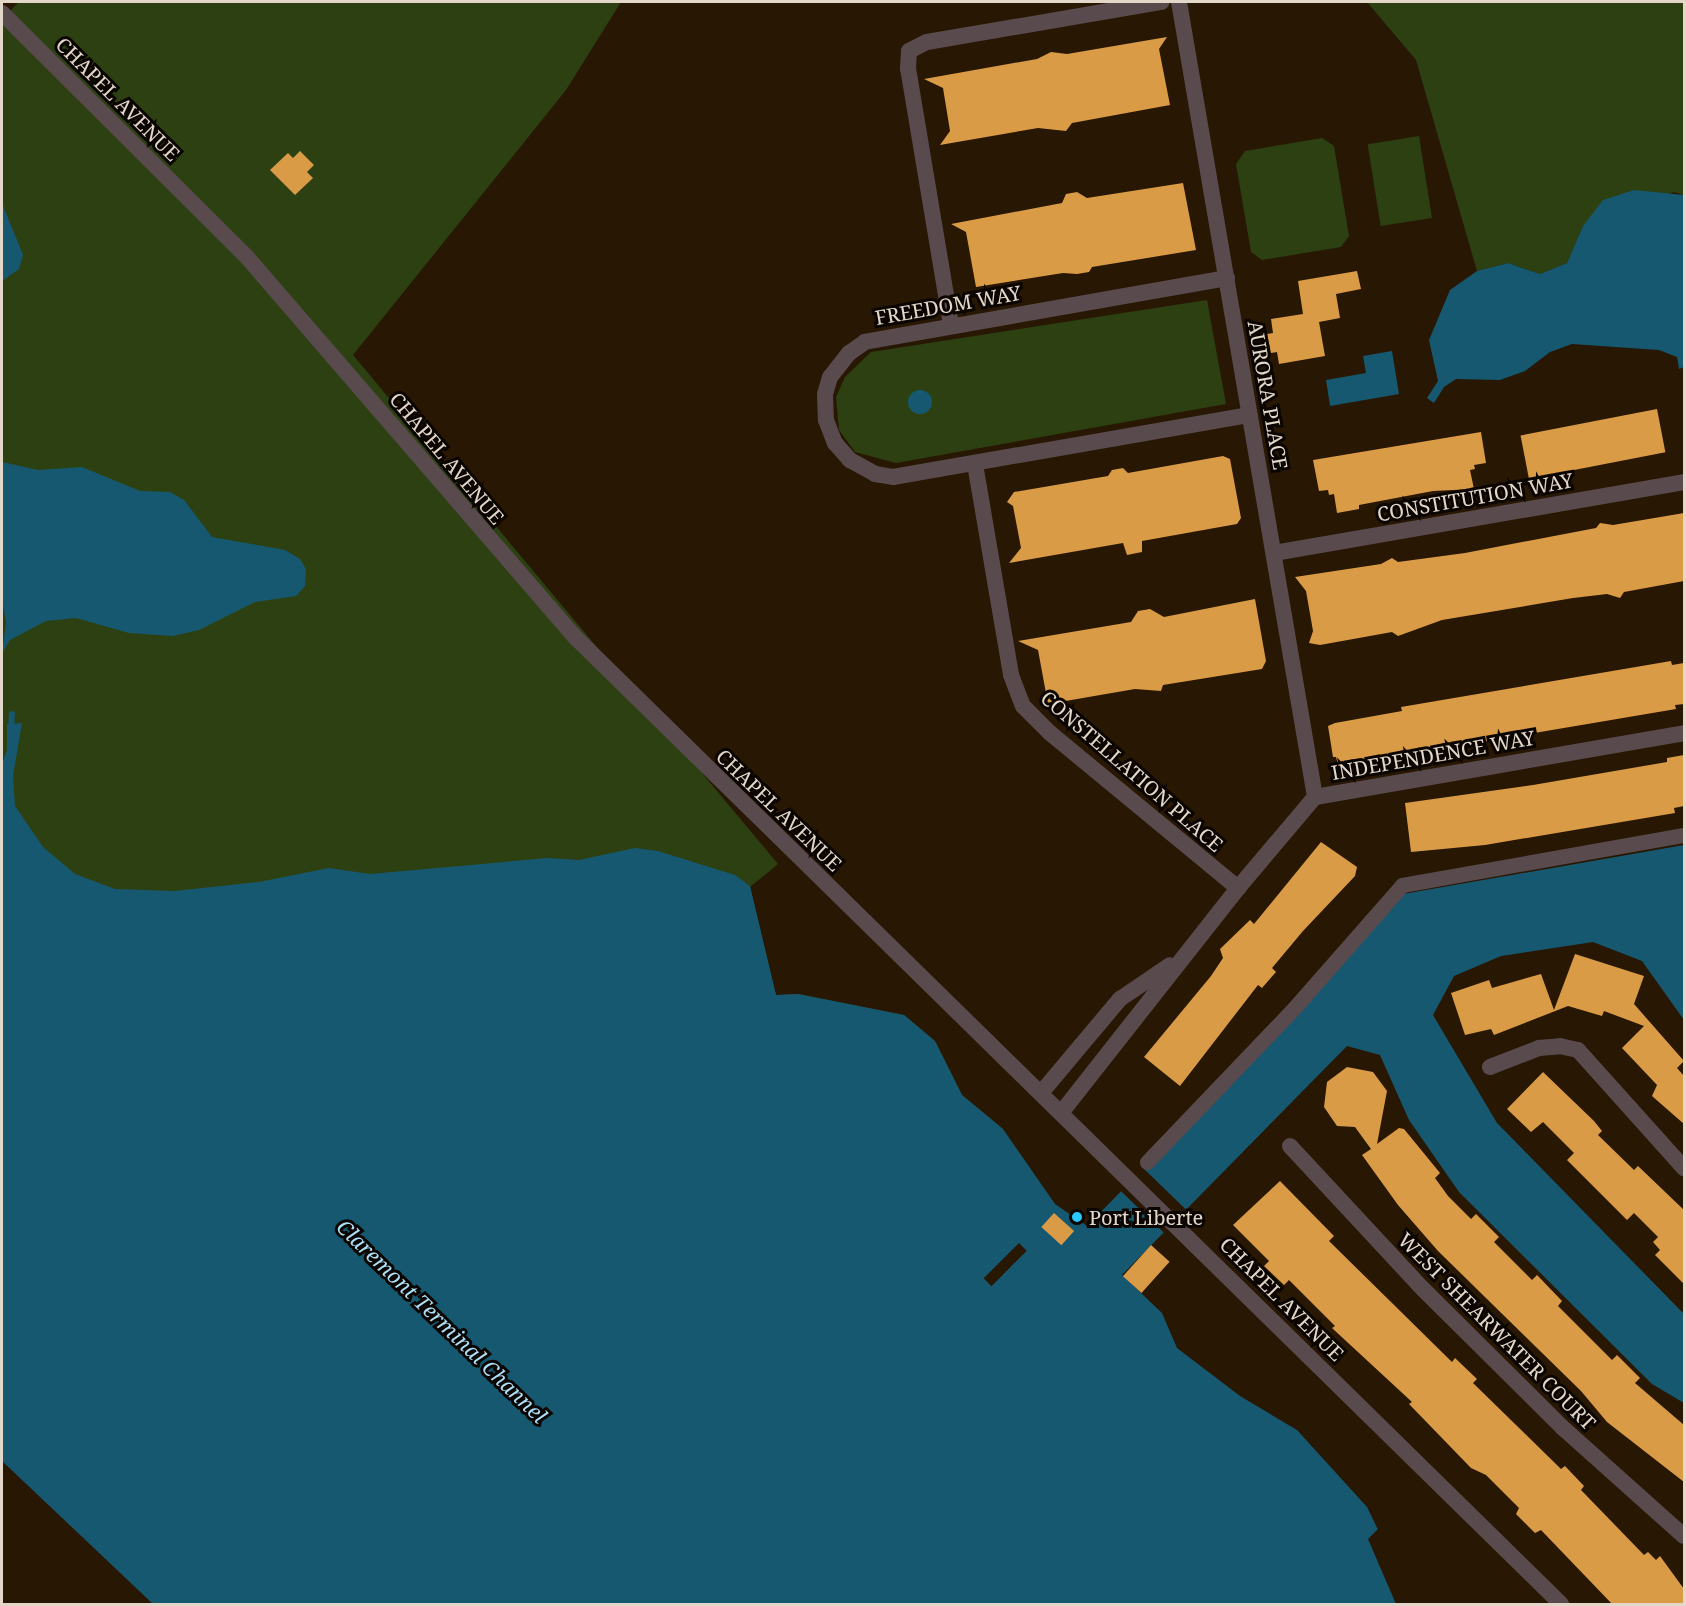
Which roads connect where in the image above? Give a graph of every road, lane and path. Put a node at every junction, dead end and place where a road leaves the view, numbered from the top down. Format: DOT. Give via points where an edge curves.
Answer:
graph roads {
  1 [pos="1162,2"];
  2 [pos="1179,2"];
  3 [pos="2,13"];
  4 [pos="1227,278"];
  5 [pos="951,325"];
  6 [pos="1250,415"];
  7 [pos="975,464"];
  8 [pos="1684,482"];
  9 [pos="1274,553"];
  10 [pos="1684,733"];
  11 [pos="1315,796"];
  12 [pos="1684,835"];
  13 [pos="1238,888"];
  14 [pos="1187,952"];
  15 [pos="1490,1067"];
  16 [pos="1041,1093"];
  17 [pos="1061,1113"];
  18 [pos="1290,1146"];
  19 [pos="1147,1162"];
  20 [pos="1684,1168"];
  21 [pos="1684,1536"];
  22 [pos="1561,1605"];
  1 -- 5 [label="street" via="927,42 909,51 907,64"];
  2 -- 4 [label="street, AURORA PLACE"];
  3 -- 16 [label="street, CHAPEL AVENUE" via="246,256 575,637"];
  4 -- 5 [label="street, FREEDOM WAY"];
  4 -- 6 [label="street, AURORA PLACE"];
  5 -- 7 [label="street, FREEDOM WAY" via="886,336 856,347 830,377 825,394 826,420 842,453 875,474 893,477"];
  6 -- 7 [label="street, FREEDOM WAY"];
  6 -- 9 [label="street, AURORA PLACE"];
  7 -- 13 [label="street, CONSTELLATION PLACE" via="1011,675 1023,706 1050,733"];
  8 -- 9 [label="street, CONSTITUTION WAY"];
  9 -- 11 [label="street, AURORA PLACE"];
  10 -- 11 [label="street, INDEPENDENCE WAY"];
  11 -- 13 [label="street, INDEPENDENCE WAY"];
  12 -- 19 [label="street" via="1402,885 1294,1007"];
  13 -- 14 [label="street, INDEPENDENCE WAY"];
  14 -- 16 [label="street, INDEPENDENCE WAY" via="1120,999"];
  14 -- 17 [label="street, INDEPENDENCE WAY"];
  15 -- 20 [label="street" via="1539,1048 1560,1046 1578,1050"];
  16 -- 17 [label="street, CHAPEL AVENUE"];
  17 -- 22 [label="street, CHAPEL AVENUE"];
  18 -- 21 [label="street, WEST SHEARWATER COURT" via="1423,1289 1555,1420"];
}
